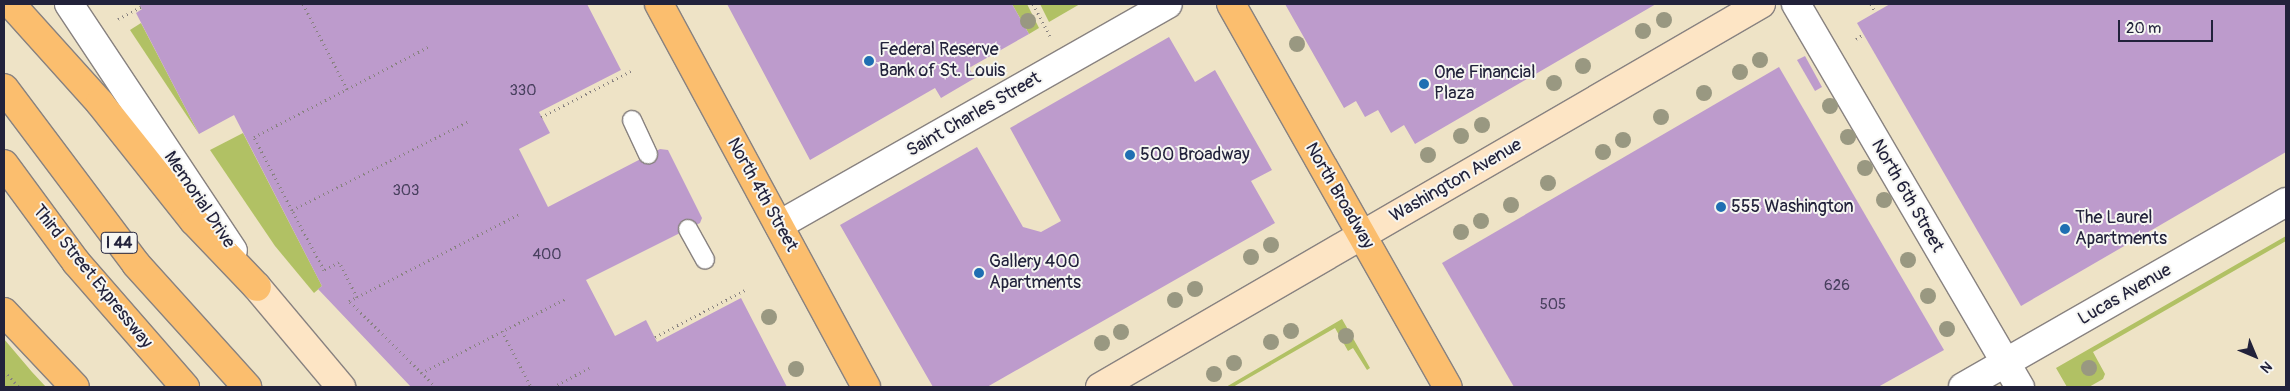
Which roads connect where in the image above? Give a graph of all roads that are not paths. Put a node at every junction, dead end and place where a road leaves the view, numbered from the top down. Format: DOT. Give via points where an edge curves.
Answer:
graph roads {
  1 [pos="10,4"];
  2 [pos="69,4"];
  3 [pos="659,4"];
  4 [pos="1168,4"];
  5 [pos="1231,4"];
  6 [pos="1761,4"];
  7 [pos="1796,4"];
  8 [pos="4,88"];
  9 [pos="632,120"];
  10 [pos="648,155"];
  11 [pos="4,164"];
  12 [pos="2286,202"];
  13 [pos="779,225"];
  14 [pos="688,229"];
  15 [pos="1362,236"];
  16 [pos="705,260"];
  17 [pos="257,287"];
  18 [pos="4,312"];
  19 [pos="2005,363"];
  20 [pos="75,387"];
  21 [pos="185,387"];
  22 [pos="247,387"];
  23 [pos="341,387"];
  24 [pos="866,387"];
  25 [pos="1100,387"];
  26 [pos="1448,387"];
  27 [pos="1963,387"];
  28 [pos="2020,387"];
  1 -- 17 [label="main road" via="100,104 194,221"];
  2 -- 17 [label="street, Memorial Drive"];
  3 -- 13 [label="main road, North 4th Street"];
  4 -- 13 [label="street, Saint Charles Street"];
  5 -- 15 [label="main road, North Broadway"];
  6 -- 15 [label="main road, Washington Avenue"];
  7 -- 19 [label="street, North 6th Street"];
  8 -- 22 [label="main road, I 44" via="130,256"];
  9 -- 10 [label="lane"];
  11 -- 21 [label="main road, Third Street Expressway / I 44" via="76,262"];
  12 -- 19 [label="street, Lucas Avenue"];
  13 -- 24 [label="main road, North 4th Street"];
  14 -- 16 [label="lane"];
  15 -- 25 [label="main road, Washington Avenue"];
  15 -- 26 [label="main road, North Broadway"];
  17 -- 23 [label="main road, Memorial Drive"];
  18 -- 20 [label="main road"];
  19 -- 27 [label="street, Lucas Avenue"];
  19 -- 28 [label="street, North 6th Street"];
}
